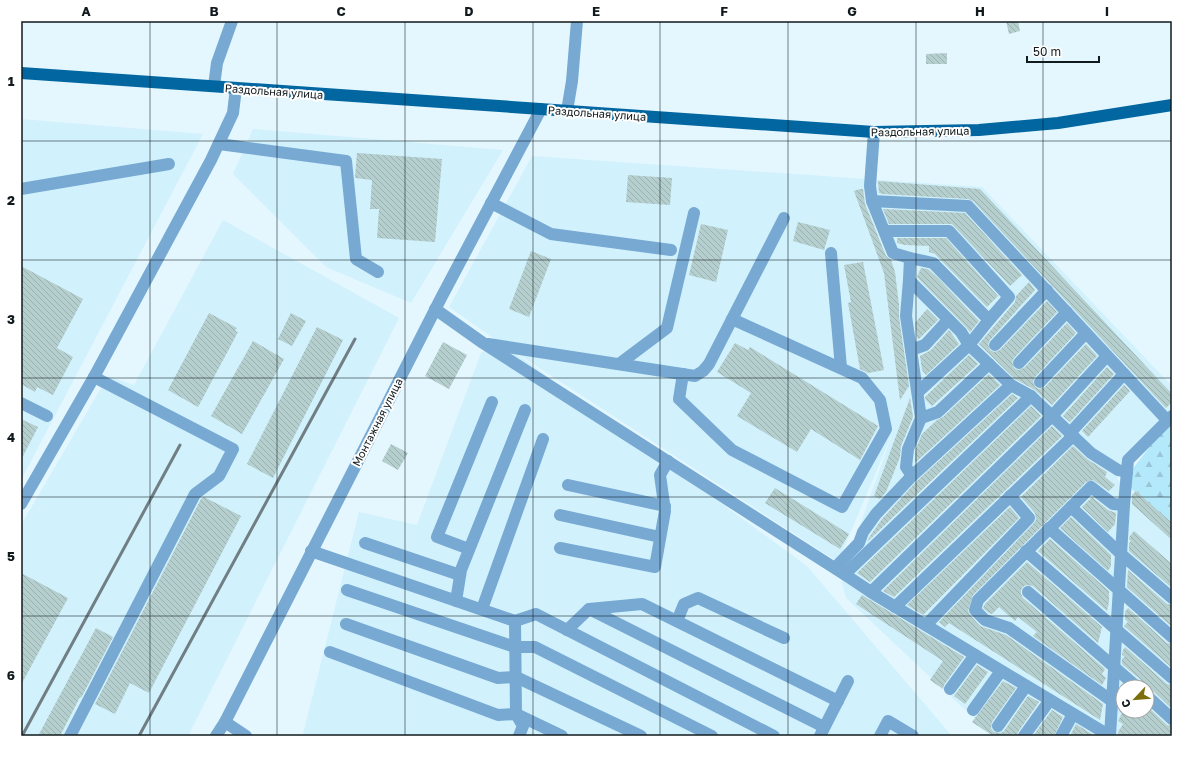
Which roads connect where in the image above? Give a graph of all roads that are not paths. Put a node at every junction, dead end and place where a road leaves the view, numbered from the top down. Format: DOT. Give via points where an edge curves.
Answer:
graph roads {
  1 [pos="232,21"];
  2 [pos="577,21"];
  3 [pos="21,73"];
  4 [pos="214,86"];
  5 [pos="236,88"];
  6 [pos="1172,104"];
  7 [pos="541,109"];
  8 [pos="567,111"];
  9 [pos="874,132"];
  10 [pos="219,144"];
  11 [pos="169,164"];
  12 [pos="21,189"];
  13 [pos="872,201"];
  14 [pos="491,204"];
  15 [pos="694,213"];
  16 [pos="784,218"];
  17 [pos="885,231"];
  18 [pos="672,250"];
  19 [pos="831,253"];
  20 [pos="910,258"];
  21 [pos="378,272"];
  22 [pos="909,280"];
  23 [pos="1047,290"];
  24 [pos="435,309"];
  25 [pos="1067,312"];
  26 [pos="732,319"];
  27 [pos="948,320"];
  28 [pos="989,320"];
  29 [pos="1086,333"];
  30 [pos="483,343"];
  31 [pos="969,344"];
  32 [pos="996,345"];
  33 [pos="911,350"];
  34 [pos="1107,356"];
  35 [pos="1019,363"];
  36 [pos="619,364"];
  37 [pos="989,364"];
  38 [pos="841,368"];
  39 [pos="683,374"];
  40 [pos="1124,374"];
  41 [pos="94,377"];
  42 [pos="1040,382"];
  43 [pos="1011,385"];
  44 [pos="918,392"];
  45 [pos="1032,396"];
  46 [pos="492,402"];
  47 [pos="21,403"];
  48 [pos="524,410"];
  49 [pos="47,416"];
  50 [pos="1052,416"];
  51 [pos="921,418"];
  52 [pos="1170,418"];
  53 [pos="1071,434"];
  54 [pos="543,440"];
  55 [pos="668,461"];
  56 [pos="1127,472"];
  57 [pos="912,476"];
  58 [pos="568,485"];
  59 [pos="1010,496"];
  60 [pos="21,504"];
  61 [pos="1124,505"];
  62 [pos="665,506"];
  63 [pos="1071,507"];
  64 [pos="560,515"];
  65 [pos="1049,528"];
  66 [pos="660,537"];
  67 [pos="365,543"];
  68 [pos="560,548"];
  69 [pos="469,549"];
  70 [pos="311,551"];
  71 [pos="1026,551"];
  72 [pos="1121,554"];
  73 [pos="840,571"];
  74 [pos="460,575"];
  75 [pos="347,590"];
  76 [pos="1119,590"];
  77 [pos="871,592"];
  78 [pos="1028,592"];
  79 [pos="1172,598"];
  80 [pos="456,601"];
  81 [pos="895,607"];
  82 [pos="589,609"];
  83 [pos="482,610"];
  84 [pos="515,621"];
  85 [pos="677,621"];
  86 [pos="346,624"];
  87 [pos="926,625"];
  88 [pos="567,630"];
  89 [pos="1116,630"];
  90 [pos="1172,637"];
  91 [pos="784,638"];
  92 [pos="515,647"];
  93 [pos="330,652"];
  94 [pos="975,655"];
  95 [pos="1114,666"];
  96 [pos="1002,671"];
  97 [pos="516,677"];
  98 [pos="1172,678"];
  99 [pos="1128,679"];
  100 [pos="848,681"];
  101 [pos="1026,686"];
  102 [pos="950,689"];
  103 [pos="1050,700"];
  104 [pos="838,701"];
  105 [pos="1112,701"];
  106 [pos="1155,703"];
  107 [pos="973,710"];
  108 [pos="516,714"];
  109 [pos="1073,714"];
  110 [pos="1172,719"];
  111 [pos="225,722"];
  112 [pos="998,726"];
  113 [pos="822,731"];
  114 [pos="70,736"];
  115 [pos="216,736"];
  116 [pos="246,736"];
  117 [pos="519,736"];
  118 [pos="562,736"];
  119 [pos="641,736"];
  120 [pos="712,736"];
  121 [pos="774,736"];
  122 [pos="880,736"];
  123 [pos="913,736"];
  124 [pos="1024,736"];
  125 [pos="1061,736"];
  126 [pos="1110,736"];
  1 -- 4 [label="street" via="217,63"];
  2 -- 8 [label="street"];
  3 -- 4 [label="main road, Раздольная улица"];
  4 -- 5 [label="main road, Раздольная улица"];
  5 -- 7 [label="main road, Раздольная улица"];
  5 -- 10 [label="street" via="233,113"];
  6 -- 9 [label="main road, Раздольная улица" via="1058,123 979,130"];
  7 -- 8 [label="main road, Раздольная улица"];
  7 -- 14 [label="street, Монтажная улица"];
  8 -- 9 [label="main road, Раздольная улица"];
  9 -- 13 [label="street" via="870,186"];
  10 -- 21 [label="street" via="346,161 356,259"];
  10 -- 41 [label="street"];
  11 -- 12 [label="street"];
  13 -- 17 [label="street"];
  13 -- 23 [label="street" via="968,206"];
  14 -- 18 [label="street" via="551,234"];
  14 -- 24 [label="street, Монтажная улица"];
  15 -- 36 [label="street" via="667,328"];
  16 -- 26 [label="street"];
  17 -- 20 [label="street" via="893,253"];
  17 -- 28 [label="street" via="949,231 1009,297"];
  19 -- 38 [label="street"];
  20 -- 22 [label="street"];
  20 -- 28 [label="street" via="933,263"];
  22 -- 27 [label="street"];
  22 -- 33 [label="street" via="906,316"];
  23 -- 25 [label="street"];
  23 -- 32 [label="street"];
  24 -- 30 [label="street"];
  24 -- 70 [label="street, Монтажная улица"];
  25 -- 29 [label="street"];
  25 -- 35 [label="street"];
  26 -- 38 [label="street"];
  26 -- 39 [label="street" via="703,371 695,376"];
  27 -- 31 [label="street"];
  27 -- 33 [label="street" via="925,345"];
  28 -- 31 [label="street"];
  29 -- 34 [label="street"];
  29 -- 42 [label="street"];
  30 -- 36 [label="street"];
  30 -- 55 [label="street"];
  31 -- 37 [label="street"];
  31 -- 44 [label="street"];
  33 -- 44 [label="street"];
  34 -- 40 [label="street"];
  34 -- 50 [label="street"];
  36 -- 39 [label="street"];
  37 -- 43 [label="street"];
  37 -- 51 [label="street" via="938,412"];
  38 -- 39 [label="street" via="862,378 880,400 886,429 842,507 732,450 679,399"];
  40 -- 52 [label="street"];
  40 -- 53 [label="street"];
  41 -- 60 [label="street"];
  41 -- 114 [label="street" via="234,449 219,476 195,494"];
  43 -- 45 [label="street"];
  43 -- 57 [label="street"];
  44 -- 51 [label="street"];
  45 -- 50 [label="street"];
  45 -- 73 [label="street"];
  46 -- 69 [label="street" via="437,537"];
  47 -- 49 [label="street"];
  48 -- 69 [label="street"];
  50 -- 53 [label="street"];
  50 -- 77 [label="street"];
  51 -- 57 [label="street" via="908,449 906,467"];
  52 -- 56 [label="street" via="1128,460"];
  53 -- 56 [label="street" via="1091,453 1118,470"];
  53 -- 59 [label="street"];
  54 -- 83 [label="street"];
  55 -- 62 [label="street" via="660,475"];
  55 -- 73 [label="street"];
  56 -- 61 [label="street"];
  57 -- 73 [label="street" via="876,514"];
  58 -- 62 [label="street"];
  59 -- 81 [label="street"];
  59 -- 87 [label="street" via="1029,518"];
  61 -- 63 [label="street" via="1113,504 1091,487"];
  61 -- 72 [label="street"];
  62 -- 66 [label="street"];
  63 -- 65 [label="street"];
  63 -- 72 [label="street"];
  64 -- 66 [label="street"];
  65 -- 71 [label="street"];
  65 -- 76 [label="street"];
  66 -- 68 [label="street" via="655,566"];
  67 -- 74 [label="street"];
  69 -- 74 [label="street"];
  70 -- 80 [label="street"];
  70 -- 111 [label="street, Монтажная улица"];
  71 -- 89 [label="street"];
  71 -- 105 [label="street" via="978,600 974,610 985,620 1009,628"];
  72 -- 76 [label="street"];
  72 -- 79 [label="street"];
  73 -- 77 [label="street"];
  74 -- 80 [label="street"];
  75 -- 92 [label="street"];
  76 -- 89 [label="street"];
  76 -- 90 [label="street"];
  77 -- 81 [label="street"];
  78 -- 95 [label="street"];
  80 -- 83 [label="street"];
  81 -- 87 [label="street"];
  82 -- 85 [label="street" via="642,604"];
  82 -- 88 [label="street"];
  82 -- 113 [label="street"];
  83 -- 84 [label="street"];
  84 -- 88 [label="street" via="536,614"];
  84 -- 92 [label="street"];
  85 -- 91 [label="street" via="684,604 698,598"];
  85 -- 104 [label="street"];
  86 -- 97 [label="street" via="498,678"];
  87 -- 94 [label="street"];
  88 -- 121 [label="street"];
  89 -- 95 [label="street"];
  89 -- 98 [label="street"];
  92 -- 97 [label="street"];
  92 -- 120 [label="street" via="536,647"];
  93 -- 108 [label="street" via="498,715"];
  94 -- 96 [label="street"];
  94 -- 102 [label="street"];
  95 -- 99 [label="street"];
  95 -- 105 [label="street"];
  96 -- 101 [label="street"];
  96 -- 107 [label="street"];
  97 -- 108 [label="street"];
  97 -- 119 [label="street"];
  100 -- 104 [label="street"];
  101 -- 103 [label="street"];
  101 -- 112 [label="street"];
  103 -- 109 [label="street"];
  103 -- 124 [label="street"];
  104 -- 113 [label="street"];
  105 -- 126 [label="street"];
  106 -- 110 [label="street"];
  108 -- 117 [label="street" via="523,726"];
  108 -- 118 [label="street"];
  109 -- 125 [label="street"];
  109 -- 126 [label="street"];
  111 -- 115 [label="street, Монтажная улица"];
  111 -- 116 [label="street"];
  122 -- 123 [label="street" via="888,721"];
}
